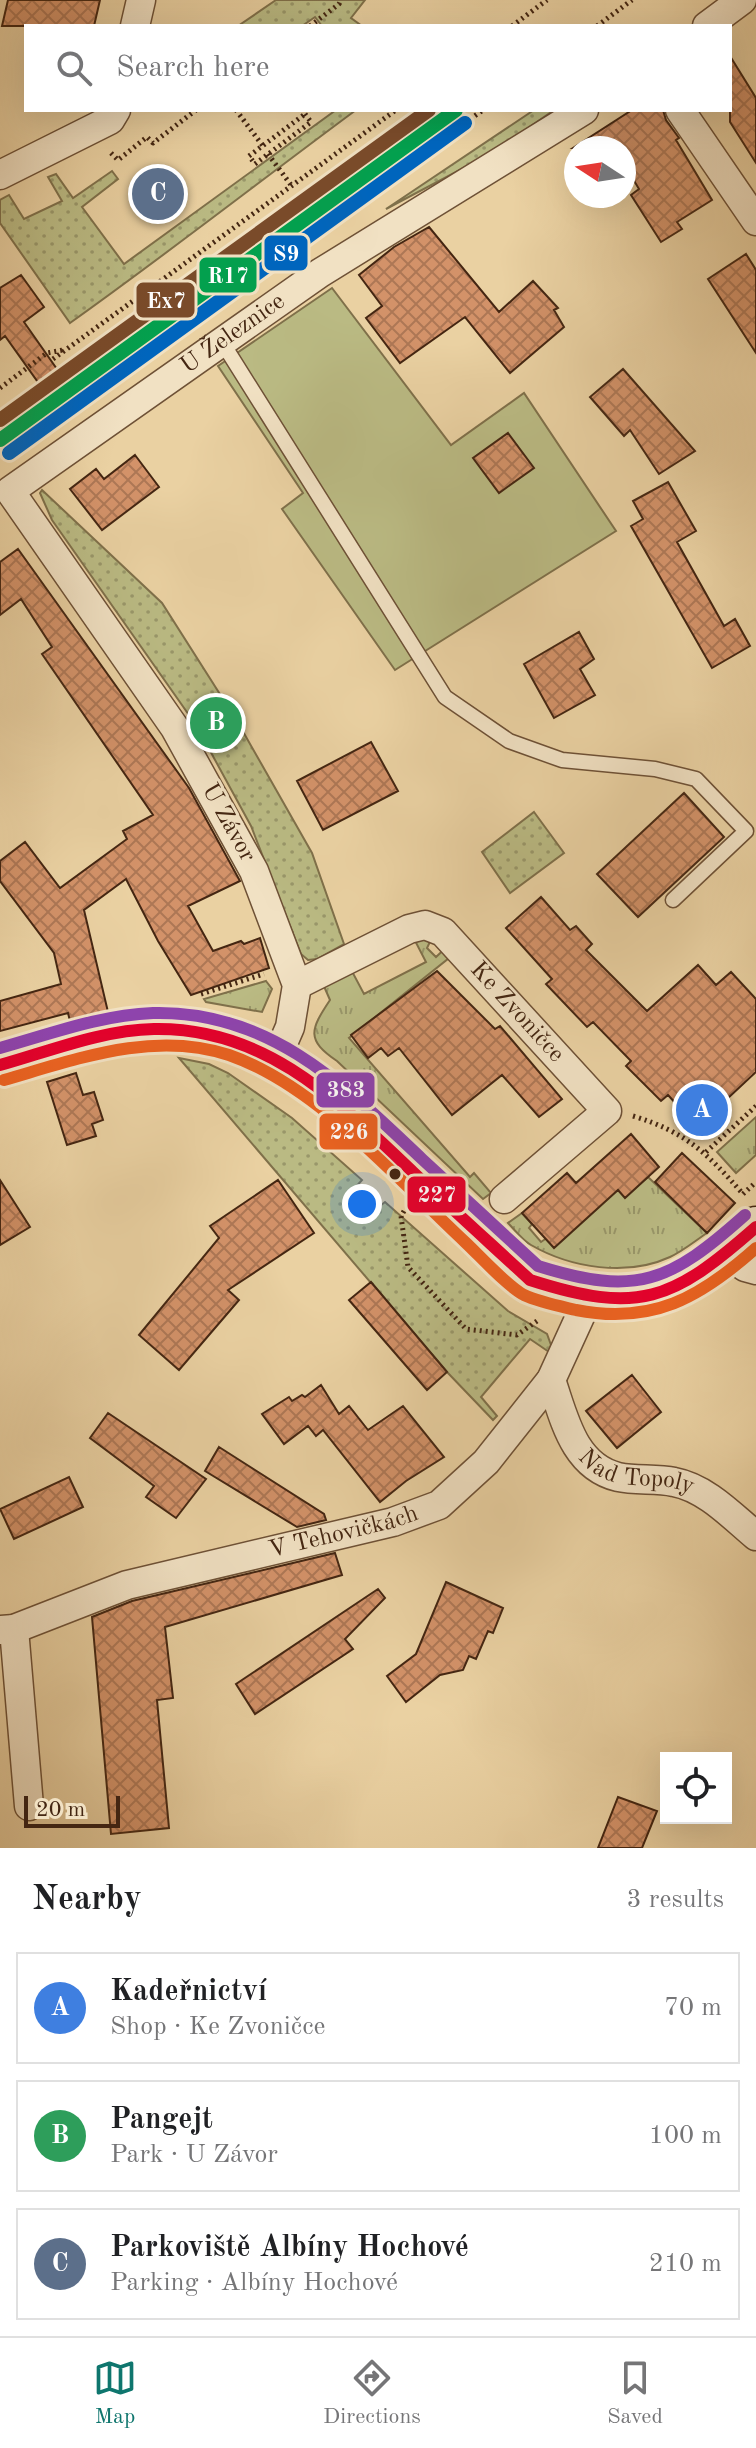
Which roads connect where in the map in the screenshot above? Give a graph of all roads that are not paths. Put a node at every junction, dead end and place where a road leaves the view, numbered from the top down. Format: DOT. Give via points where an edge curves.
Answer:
graph roads {
  1 [pos="141,0"];
  2 [pos="742,0"];
  3 [pos="135,24"];
  4 [pos="710,24"];
  5 [pos="581,112"];
  6 [pos="681,112"];
  7 [pos="113,115"];
  8 [pos="0,175"];
  9 [pos="756,221"];
  10 [pos="222,342"];
  11 [pos="10,491"];
  12 [pos="673,900"];
  13 [pos="294,976"];
  14 [pos="277,1057"];
  15 [pos="0,1065"];
  16 [pos="504,1199"];
  17 [pos="749,1210"];
  18 [pos="742,1262"];
  19 [pos="589,1297"];
  20 [pos="551,1380"];
  21 [pos="756,1536"];
  22 [pos="7,1630"];
  23 [pos="29,1806"];
  1 -- 3 [label="street"];
  2 -- 4 [label="street"];
  5 -- 10 [label="street, U Železnice" via="320,273"];
  6 -- 9 [label="street"];
  7 -- 8 [label="street"];
  10 -- 11 [label="street, U Železnice"];
  10 -- 12 [label="lane" via="445,697 509,741 562,760 655,769 696,779 746,831"];
  11 -- 13 [label="street, U Závor" via="175,728 254,871"];
  13 -- 14 [label="street" via="290,1027"];
  13 -- 16 [label="street, Ke Zvoničce" via="409,929 425,925 443,932 607,1111"];
  14 -- 15 [label="street" via="208,1032 153,1029"];
  14 -- 19 [label="street" via="323,1088 530,1280"];
  17 -- 18 [label="street"];
  18 -- 19 [label="street" via="637,1300"];
  19 -- 20 [label="street, V Tehovičkách"];
  20 -- 21 [label="street, Nad Topoly" via="576,1447 595,1467 618,1477 675,1482 709,1497"];
  20 -- 22 [label="street, V Tehovičkách" via="486,1462 439,1505 393,1522 127,1585"];
  22 -- 23 [label="street"];
}
